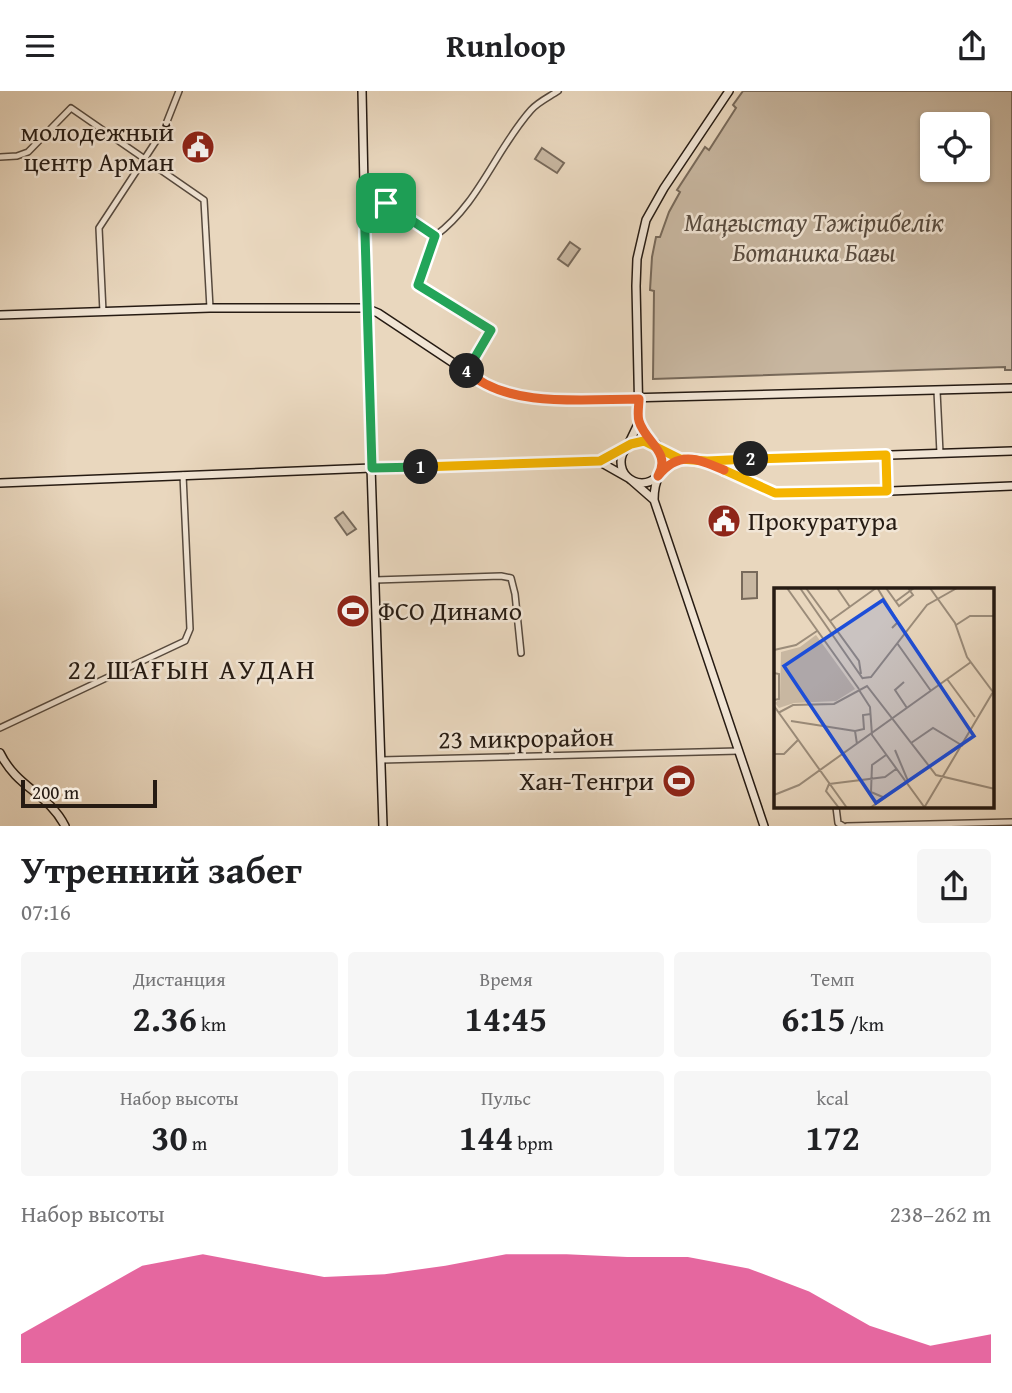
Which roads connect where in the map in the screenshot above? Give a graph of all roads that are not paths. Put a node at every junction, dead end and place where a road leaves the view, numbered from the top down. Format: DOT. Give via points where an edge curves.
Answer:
graph roads {
  1 [pos="179,91"];
  2 [pos="362,91"];
  3 [pos="558,91"];
  4 [pos="729,91"];
  5 [pos="0,156"];
  6 [pos="144,159"];
  7 [pos="364,200"];
  8 [pos="435,236"];
  9 [pos="210,308"];
  10 [pos="366,308"];
  11 [pos="103,312"];
  12 [pos="0,315"];
  13 [pos="467,372"];
  14 [pos="1012,388"];
  15 [pos="937,391"];
  16 [pos="639,399"];
  17 [pos="639,422"];
  18 [pos="657,447"];
  19 [pos="625,449"];
  20 [pos="1012,451"];
  21 [pos="940,453"];
  22 [pos="886,455"];
  23 [pos="680,459"];
  24 [pos="600,461"];
  25 [pos="707,461"];
  26 [pos="372,468"];
  27 [pos="183,475"];
  28 [pos="658,476"];
  29 [pos="630,479"];
  30 [pos="0,483"];
  31 [pos="1012,486"];
  32 [pos="887,491"];
  33 [pos="654,500"];
  34 [pos="375,580"];
  35 [pos="521,653"];
  36 [pos="0,728"];
  37 [pos="738,750"];
  38 [pos="0,753"];
  39 [pos="381,760"];
  40 [pos="836,809"];
  41 [pos="1012,822"];
  42 [pos="65,826"];
  43 [pos="383,826"];
  44 [pos="764,826"];
  45 [pos="845,826"];
  1 -- 6 [label="street" via="164,129"];
  2 -- 7 [label="main road"];
  3 -- 8 [label="street" via="531,110 465,207"];
  4 -- 16 [label="main road" via="646,219 637,259"];
  5 -- 6 [label="street" via="28,152 71,108"];
  6 -- 9 [label="street" via="204,200"];
  6 -- 11 [label="street" via="99,227"];
  7 -- 8 [label="street" via="381,200"];
  7 -- 10 [label="main road"];
  8 -- 13 [label="street" via="418,285 491,330"];
  9 -- 10 [label="main road"];
  9 -- 11 [label="main road"];
  10 -- 13 [label="main road"];
  10 -- 26 [label="main road"];
  11 -- 12 [label="main road"];
  13 -- 16 [label="main road" via="506,392 548,400"];
  14 -- 15 [label="main road"];
  15 -- 16 [label="main road"];
  15 -- 21 [label="street"];
  16 -- 17 [label="main road"];
  17 -- 18 [label="main road"];
  17 -- 19 [label="main road"];
  18 -- 19 [label="main road" via="637,442"];
  18 -- 23 [label="main road"];
  18 -- 28 [label="main road" via="662,458"];
  19 -- 24 [label="main road"];
  19 -- 29 [label="main road" via="622,469"];
  20 -- 21 [label="main road"];
  21 -- 22 [label="main road"];
  22 -- 25 [label="main road"];
  22 -- 32 [label="street"];
  23 -- 25 [label="main road"];
  23 -- 28 [label="main road" via="667,464"];
  24 -- 26 [label="main road"];
  24 -- 29 [label="main road"];
  25 -- 32 [label="main road" via="775,493"];
  26 -- 27 [label="main road"];
  26 -- 34 [label="main road"];
  27 -- 30 [label="main road"];
  27 -- 36 [label="street" via="190,629 186,641"];
  28 -- 29 [label="main road" via="641,483"];
  28 -- 33 [label="main road"];
  29 -- 33 [label="main road"];
  31 -- 32 [label="main road"];
  33 -- 37 [label="main road"];
  34 -- 35 [label="street" via="511,579"];
  34 -- 39 [label="main road"];
  37 -- 39 [label="street, 23 микрорайон"];
  37 -- 44 [label="main road"];
  38 -- 42 [label="main road" via="13,775 52,806"];
  39 -- 43 [label="main road"];
  40 -- 45 [label="street" via="838,823"];
  41 -- 45 [label="street"];
}
